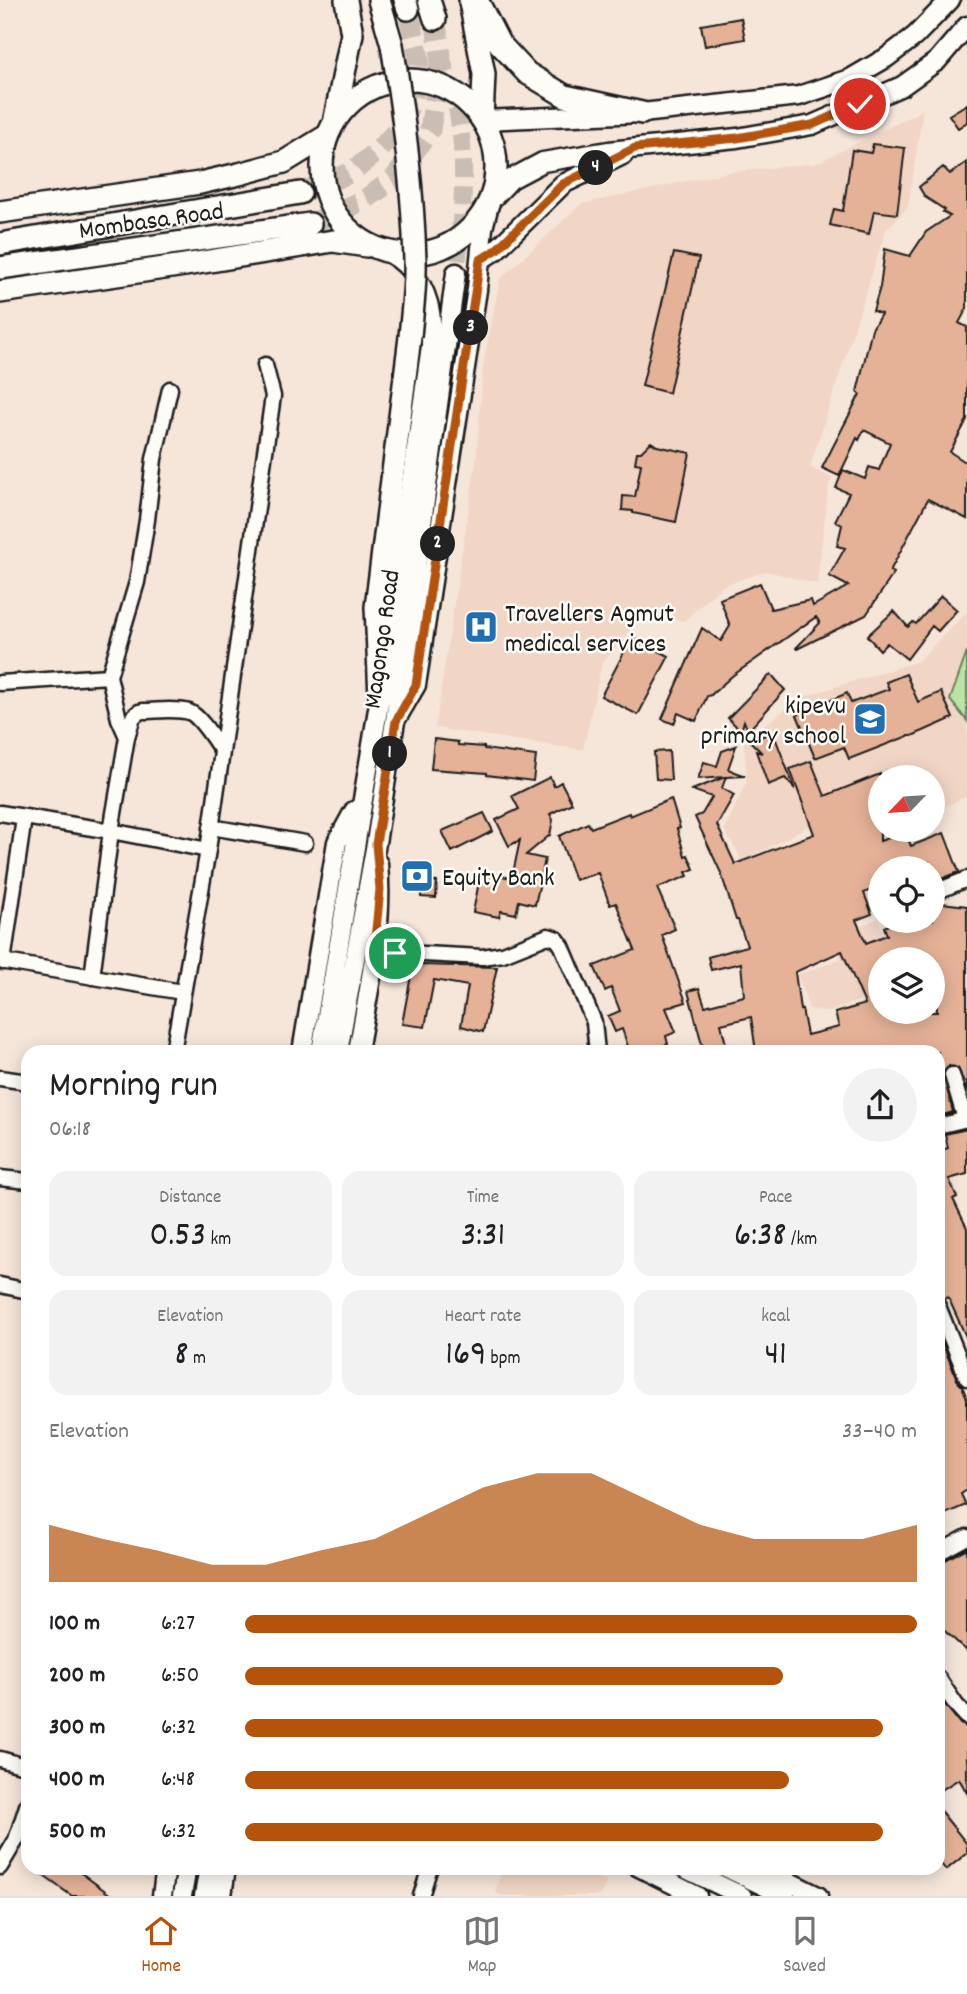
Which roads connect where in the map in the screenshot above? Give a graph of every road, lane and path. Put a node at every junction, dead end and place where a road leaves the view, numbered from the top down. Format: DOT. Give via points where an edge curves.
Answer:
graph roads {
  1 [pos="346,0"];
  2 [pos="379,0"];
  3 [pos="470,0"];
  4 [pos="477,0"];
  5 [pos="950,0"];
  6 [pos="967,26"];
  7 [pos="642,113"];
  8 [pos="482,120"];
  9 [pos="331,127"];
  10 [pos="635,148"];
  11 [pos="300,193"];
  12 [pos="490,201"];
  13 [pos="0,212"];
  14 [pos="310,224"];
  15 [pos="0,244"];
  16 [pos="382,250"];
  17 [pos="480,260"];
  18 [pos="0,268"];
  19 [pos="456,273"];
  20 [pos="0,292"];
  21 [pos="265,365"];
  22 [pos="170,389"];
  23 [pos="109,676"];
  24 [pos="0,683"];
  25 [pos="380,697"];
  26 [pos="396,721"];
  27 [pos="127,737"];
  28 [pos="222,751"];
  29 [pos="362,796"];
  30 [pos="0,813"];
  31 [pos="24,818"];
  32 [pos="211,827"];
  33 [pos="111,831"];
  34 [pos="305,843"];
  35 [pos="376,844"];
  36 [pos="208,850"];
  37 [pos="967,878"];
  38 [pos="945,888"];
  39 [pos="374,950"];
  40 [pos="1,962"];
  41 [pos="92,977"];
  42 [pos="182,992"];
  43 [pos="174,1045"];
  44 [pos="303,1045"];
  45 [pos="328,1045"];
  46 [pos="330,1045"];
  47 [pos="359,1045"];
  48 [pos="596,1045"];
  49 [pos="952,1075"];
  50 [pos="0,1078"];
  51 [pos="21,1081"];
  52 [pos="966,1119"];
  53 [pos="945,1124"];
  54 [pos="0,1178"];
  55 [pos="21,1180"];
  56 [pos="0,1285"];
  57 [pos="21,1289"];
  58 [pos="945,1323"];
  59 [pos="967,1378"];
  60 [pos="967,1537"];
  61 [pos="945,1547"];
  62 [pos="945,1688"];
  63 [pos="967,1717"];
  64 [pos="0,1759"];
  65 [pos="21,1764"];
  66 [pos="21,1825"];
  67 [pos="0,1867"];
  68 [pos="165,1875"];
  69 [pos="186,1875"];
  70 [pos="208,1875"];
  71 [pos="225,1875"];
  72 [pos="428,1875"];
  73 [pos="655,1875"];
  74 [pos="699,1875"];
  75 [pos="742,1875"];
  76 [pos="775,1875"];
  77 [pos="162,1896"];
  78 [pos="182,1896"];
  79 [pos="204,1896"];
  80 [pos="222,1896"];
  81 [pos="421,1896"];
  82 [pos="697,1896"];
  83 [pos="742,1896"];
  84 [pos="785,1896"];
  85 [pos="818,1896"];
  1 -- 9 [label="highway" via="352,34"];
  2 -- 25 [label="highway, bridge" via="405,119 416,264 376,607"];
  3 -- 8 [label="highway" via="484,74"];
  4 -- 7 [label="highway" via="499,43 527,73 565,96"];
  5 -- 7 [label="main road" via="915,36 850,79 799,96"];
  6 -- 10 [label="main road" via="937,61 902,86 812,125"];
  7 -- 8 [label="main road"];
  8 -- 9 [label="highway" via="460,96 436,83 407,79 379,84 354,99"];
  8 -- 12 [label="highway" via="493,144 496,173"];
  9 -- 13 [label="highway" via="284,162 239,174"];
  9 -- 16 [label="highway" via="322,167 328,199 351,232"];
  10 -- 12 [label="main road" via="543,162 511,179"];
  10 -- 17 [label="main road" via="563,184"];
  11 -- 15 [label="highway, Mombasa Road"];
  12 -- 16 [label="highway" via="475,225 453,243 427,253"];
  12 -- 17 [label="main road"];
  14 -- 18 [label="highway, Mombasa Road"];
  16 -- 20 [label="highway" via="333,241"];
  16 -- 25 [label="main road, Magongo Road" via="404,261 419,280 430,313 431,346"];
  17 -- 26 [label="main road" via="416,685"];
  19 -- 26 [label="main road, Magongo Road"];
  21 -- 28 [label="street" via="273,396"];
  22 -- 23 [label="street" via="154,459 139,572"];
  23 -- 24 [label="street"];
  23 -- 27 [label="street"];
  25 -- 29 [label="main road, Magongo Road"];
  26 -- 35 [label="main road, Magongo Road"];
  27 -- 28 [label="street" via="139,712 187,712 196,716"];
  27 -- 33 [label="street"];
  28 -- 32 [label="street"];
  29 -- 44 [label="main road" via="337,842"];
  29 -- 45 [label="main road, Magongo Road"];
  30 -- 31 [label="street"];
  31 -- 33 [label="street"];
  31 -- 40 [label="street"];
  32 -- 34 [label="street"];
  32 -- 36 [label="street"];
  33 -- 36 [label="street"];
  33 -- 41 [label="street"];
  35 -- 39 [label="main road" via="380,889"];
  35 -- 46 [label="main road, Magongo Road" via="341,1030"];
  36 -- 42 [label="street"];
  37 -- 38 [label="street"];
  39 -- 47 [label="main road"];
  39 -- 48 [label="street" via="482,957 503,954 548,936 557,939 594,1021"];
  40 -- 41 [label="street"];
  41 -- 42 [label="street"];
  42 -- 43 [label="street"];
  49 -- 52 [label="street"];
  50 -- 51 [label="street"];
  52 -- 53 [label="street"];
  54 -- 55 [label="street"];
  56 -- 57 [label="street"];
  58 -- 59 [label="street"];
  60 -- 61 [label="street"];
  62 -- 63 [label="street"];
  64 -- 65 [label="street"];
  66 -- 67 [label="street"];
  68 -- 77 [label="main road"];
  69 -- 78 [label="main road"];
  70 -- 79 [label="main road"];
  71 -- 80 [label="main road"];
  72 -- 81 [label="street"];
  73 -- 82 [label="main road"];
  74 -- 83 [label="main road"];
  75 -- 84 [label="main road"];
  76 -- 85 [label="main road"];
}
